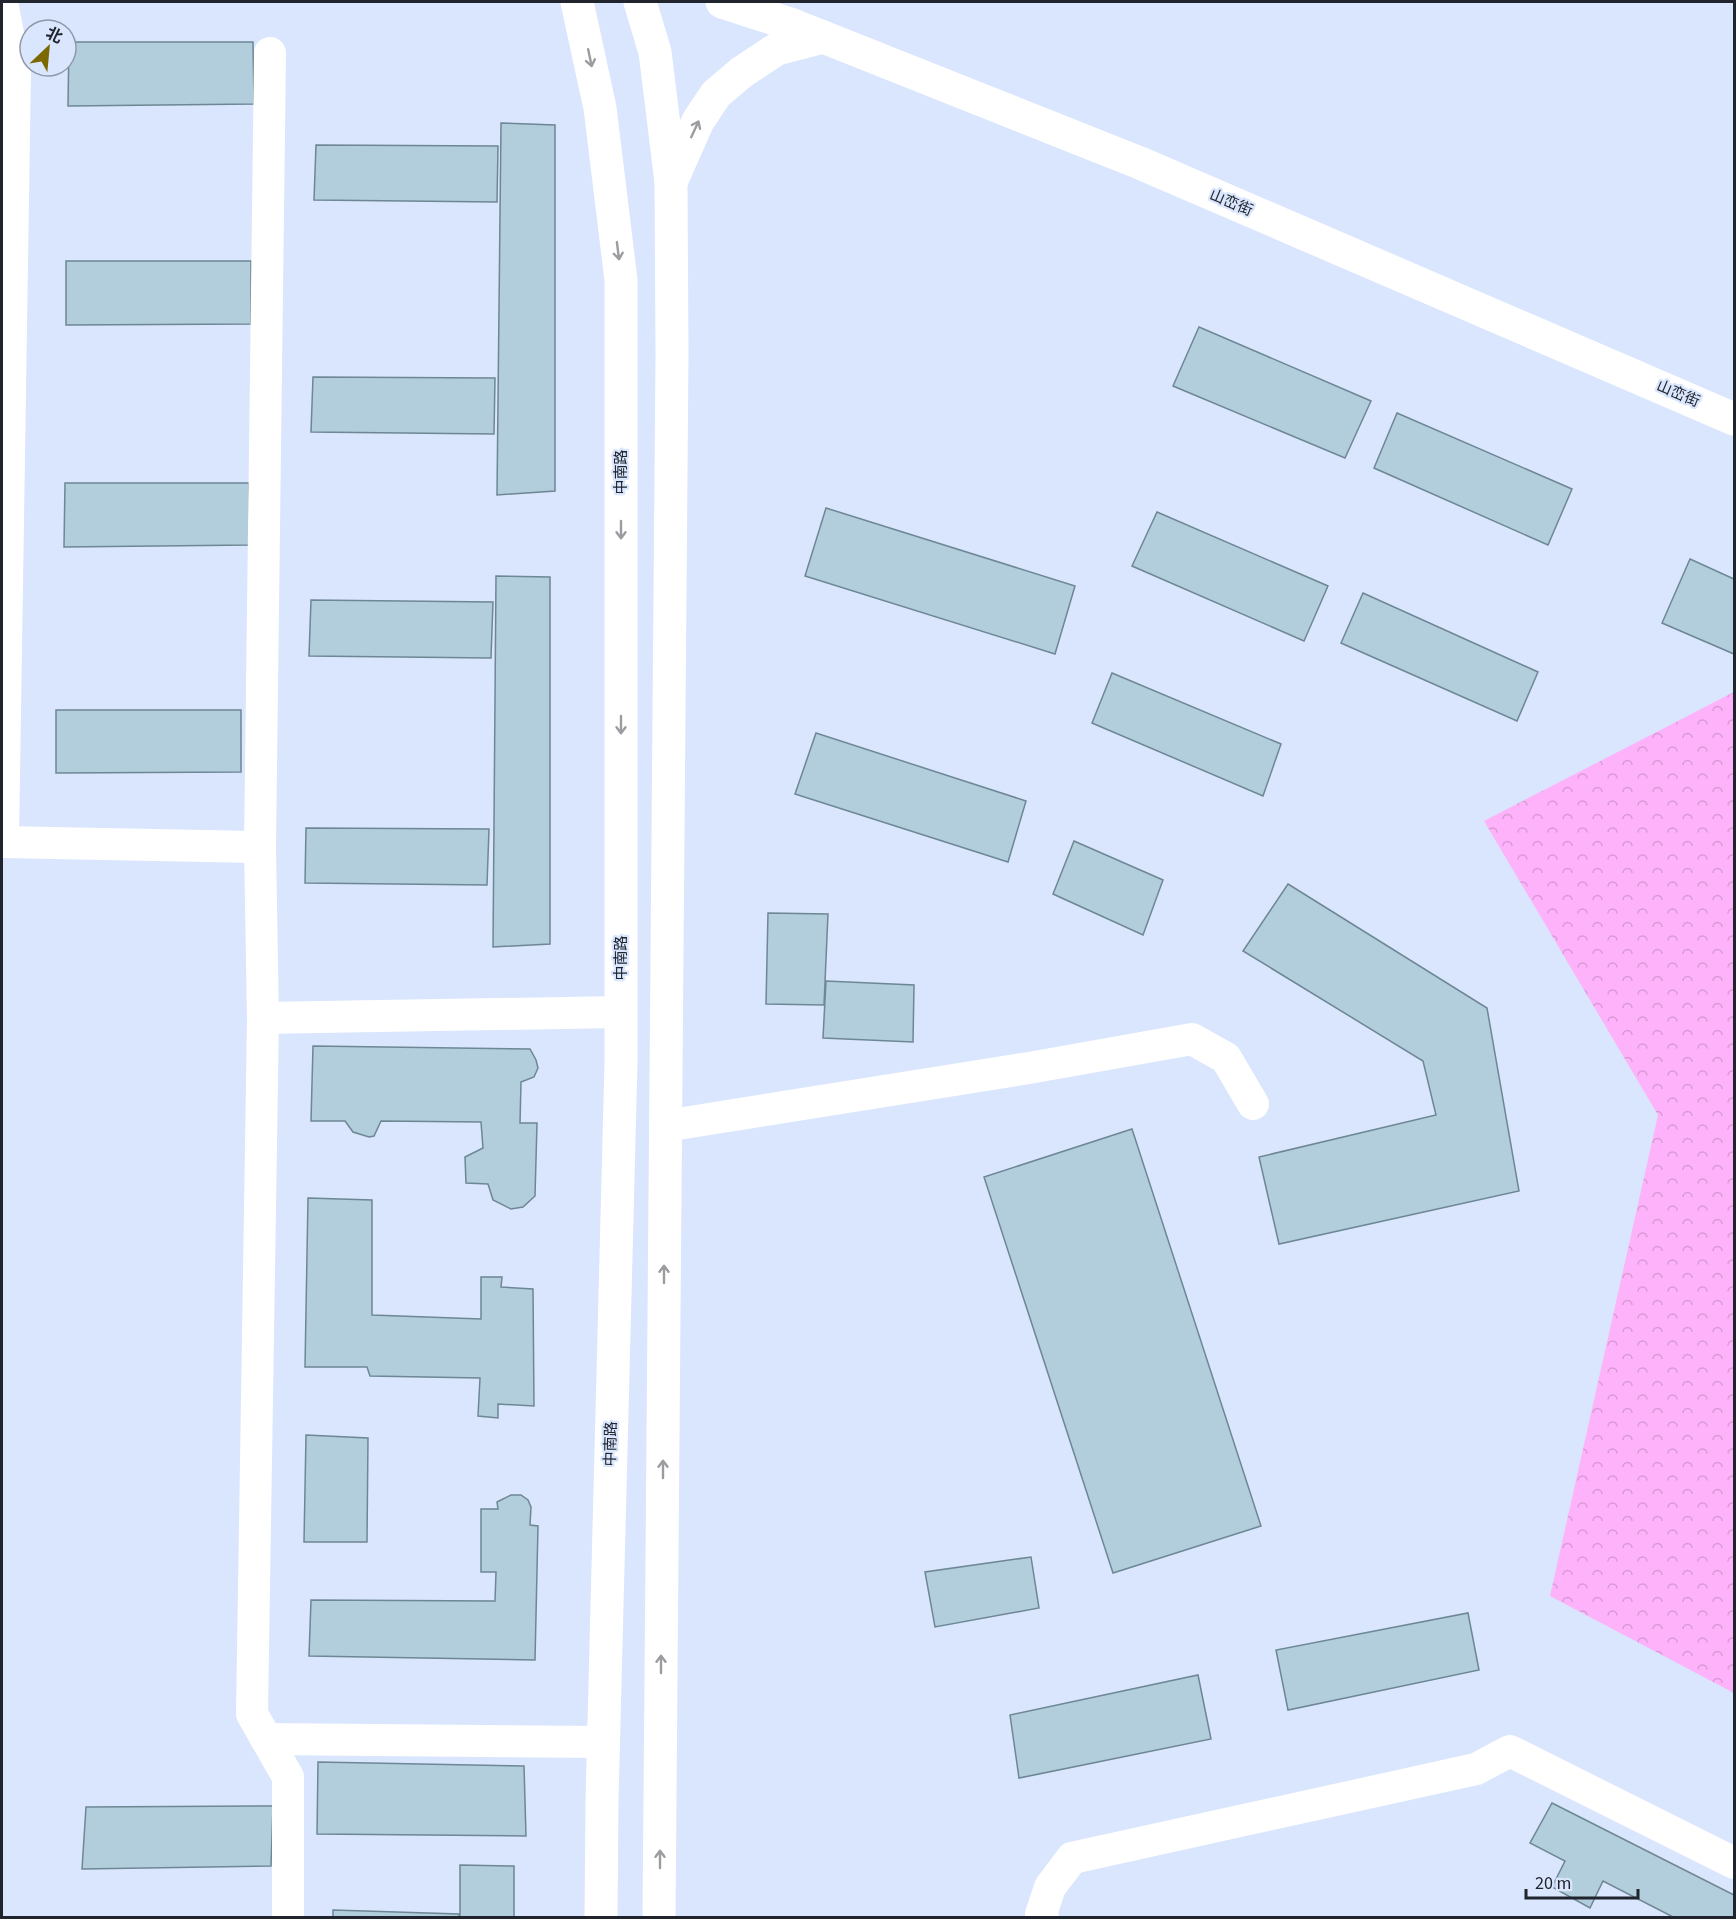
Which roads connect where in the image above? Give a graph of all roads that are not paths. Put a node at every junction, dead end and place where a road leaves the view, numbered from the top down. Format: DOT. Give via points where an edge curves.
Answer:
graph roads {
  1 [pos="2,2"];
  2 [pos="577,2"];
  3 [pos="640,2"];
  4 [pos="722,2"];
  5 [pos="823,36"];
  6 [pos="270,53"];
  7 [pos="671,182"];
  8 [pos="1734,419"];
  9 [pos="2,842"];
  10 [pos="260,847"];
  11 [pos="621,1012"];
  12 [pos="263,1018"];
  13 [pos="1253,1104"];
  14 [pos="666,1126"];
  15 [pos="266,1739"];
  16 [pos="604,1742"];
  17 [pos="1734,1863"];
  18 [pos="288,1917"];
  19 [pos="601,1917"];
  20 [pos="659,1917"];
  21 [pos="1043,1917"];
  1 -- 9 [label="street" via="15,70"];
  2 -- 11 [label="main road, 中南路, one-way" via="600,108 621,280"];
  3 -- 7 [label="main road" via="655,52"];
  4 -- 5 [label="main road, 山峦街"];
  7 -- 5 [label="main road, one-way" via="698,121 716,94 777,49"];
  5 -- 8 [label="main road, 山峦街" via="1140,164"];
  6 -- 10 [label="street"];
  7 -- 14 [label="main road"];
  9 -- 10 [label="street"];
  10 -- 12 [label="street"];
  11 -- 12 [label="street"];
  11 -- 16 [label="main road, 中南路"];
  12 -- 15 [label="street" via="252,1714"];
  13 -- 14 [label="street" via="1226,1058 1192,1039"];
  20 -- 14 [label="main road, one-way"];
  15 -- 16 [label="street"];
  15 -- 18 [label="street" via="288,1778"];
  16 -- 19 [label="main road, 中南路"];
  17 -- 21 [label="street" via="1510,1751 1476,1769 1072,1858 1050,1887"];
}
